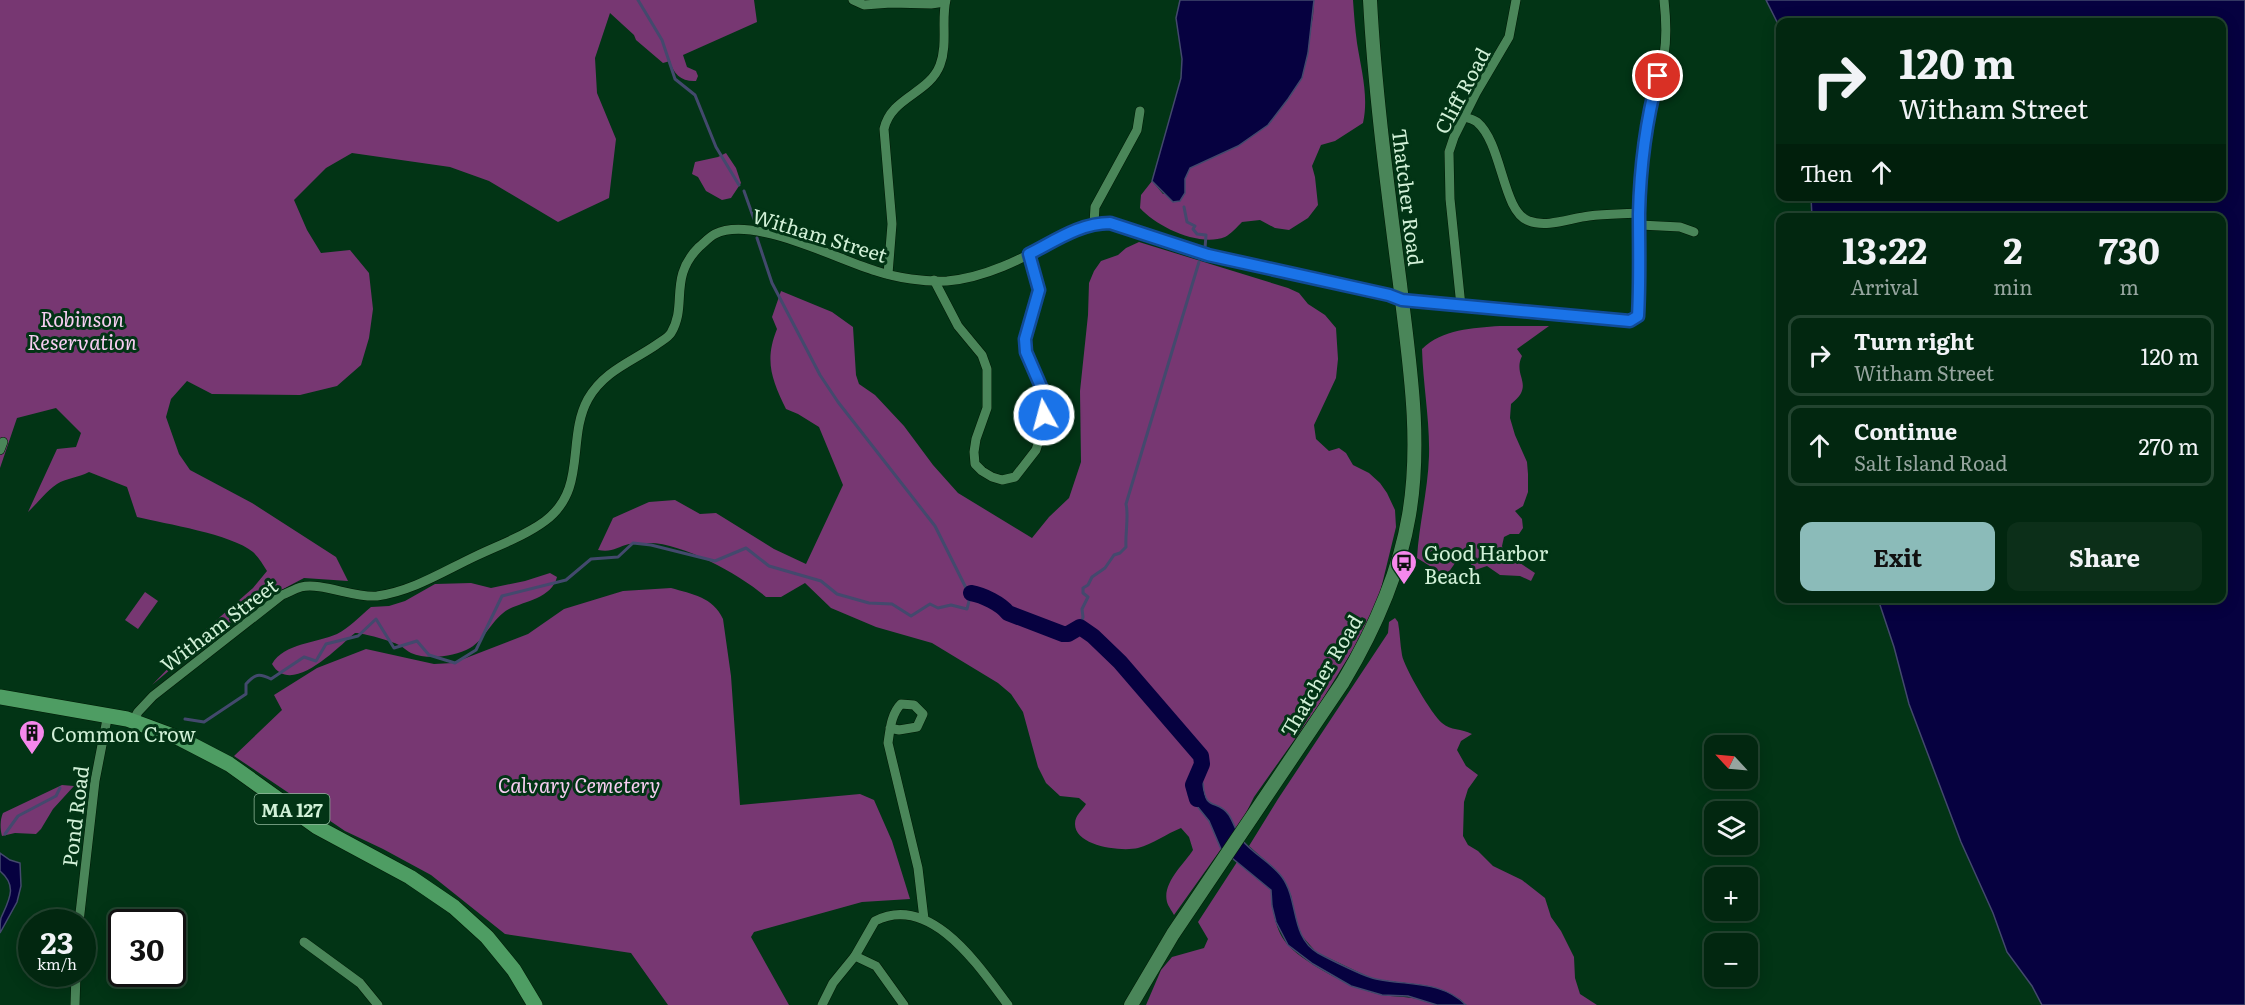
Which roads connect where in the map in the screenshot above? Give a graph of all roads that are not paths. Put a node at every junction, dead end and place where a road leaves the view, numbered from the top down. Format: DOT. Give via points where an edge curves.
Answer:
graph roads {
  1 [pos="853,0"];
  2 [pos="1370,0"];
  3 [pos="1516,0"];
  4 [pos="1664,0"];
  5 [pos="945,1"];
  6 [pos="1140,111"];
  7 [pos="1464,117"];
  8 [pos="1639,213"];
  9 [pos="1094,223"];
  10 [pos="1640,225"];
  11 [pos="1694,232"];
  12 [pos="1029,254"];
  13 [pos="888,274"];
  14 [pos="934,280"];
  15 [pos="1402,300"];
  16 [pos="1461,306"];
  17 [pos="0,697"];
  18 [pos="108,714"];
  19 [pos="133,721"];
  20 [pos="890,728"];
  21 [pos="80,909"];
  22 [pos="924,919"];
  23 [pos="304,942"];
  24 [pos="855,956"];
  25 [pos="76,987"];
  26 [pos="75,1005"];
  27 [pos="378,1005"];
  28 [pos="535,1005"];
  29 [pos="822,1005"];
  30 [pos="904,1005"];
  31 [pos="1008,1005"];
  32 [pos="1131,1005"];
  1 -- 5 [label="street" via="864,5"];
  2 -- 15 [label="main road, Thatcher Road" via="1375,82"];
  3 -- 7 [label="street, Cliff Road" via="1509,37"];
  4 -- 8 [label="street" via="1664,57 1649,111"];
  5 -- 13 [label="street" via="940,66 922,88 891,111 884,129 892,224"];
  6 -- 9 [label="street" via="1137,130 1095,207"];
  7 -- 8 [label="street" via="1476,122 1497,154 1511,202 1529,221 1547,223"];
  7 -- 16 [label="street, Cliff Road" via="1449,152 1448,172"];
  8 -- 10 [label="street"];
  9 -- 12 [label="street, Witham Street"];
  9 -- 15 [label="street" via="1110,223 1208,255"];
  10 -- 11 [label="street" via="1680,227"];
  10 -- 16 [label="street" via="1638,316 1630,321"];
  12 -- 14 [label="street, Witham Street" via="968,278"];
  12 -- 14 [label="street" via="1039,290 1025,339 1026,352 1045,402 1036,450 1015,477 992,477 975,464 976,440 987,408 987,369"];
  13 -- 14 [label="street, Witham Street"];
  13 -- 19 [label="street, Witham Street" via="748,229 729,229 713,235 685,265 670,336 607,375 589,398 575,445 574,476 562,501 545,521 406,589 375,596 302,586 282,595 153,696"];
  15 -- 16 [label="street"];
  15 -- 32 [label="main road, Thatcher Road" via="1415,437 1410,513 1396,569 1361,653 1155,961"];
  17 -- 18 [label="main road, MA 127"];
  18 -- 19 [label="main road, MA 127"];
  18 -- 21 [label="street, Pond Road" via="95,781"];
  19 -- 28 [label="main road, MA 127" via="181,739 229,764 316,827 433,891 487,937 514,970"];
  20 -- 22 [label="street" via="889,752 918,868"];
  22 -- 24 [label="street" via="893,915 875,921"];
  22 -- 31 [label="street" via="957,943"];
  23 -- 27 [label="street" via="354,978"];
  24 -- 29 [label="street" via="833,983"];
  24 -- 30 [label="street" via="876,966"];
  25 -- 26 [label="street"];
}
